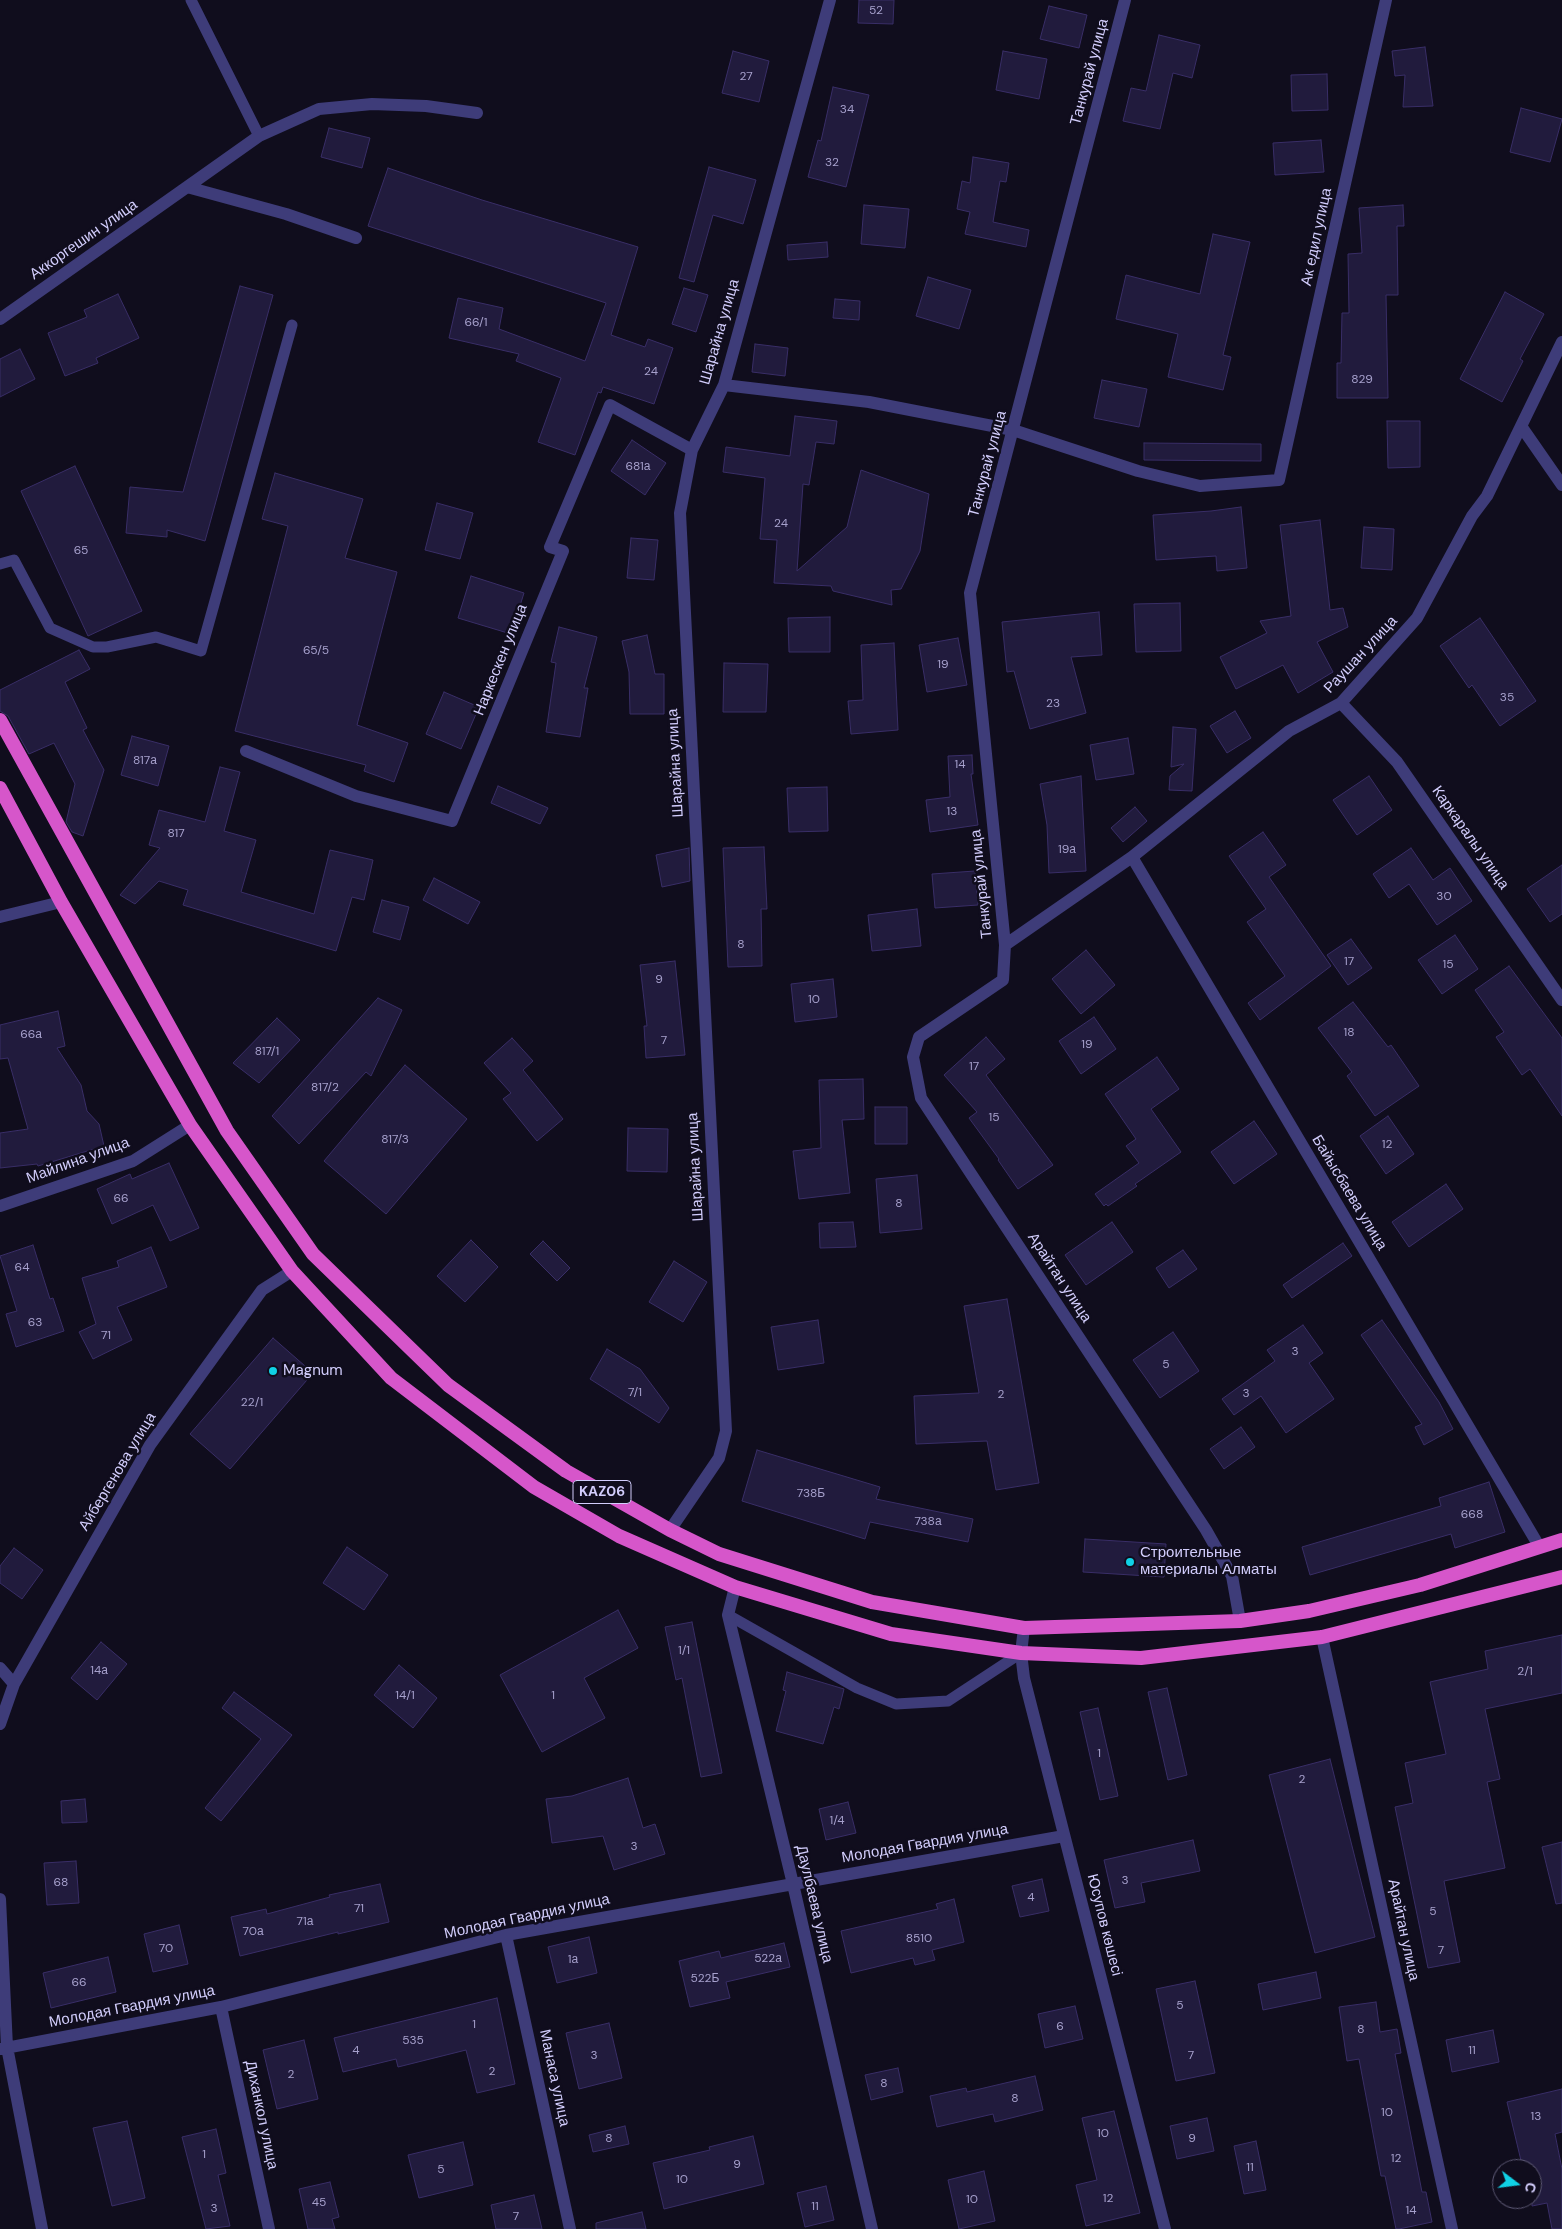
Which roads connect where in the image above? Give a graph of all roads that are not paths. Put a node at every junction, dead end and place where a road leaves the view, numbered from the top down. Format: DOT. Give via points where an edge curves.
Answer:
graph roads {
  1 [pos="191,0"];
  2 [pos="830,0"];
  3 [pos="1125,0"];
  4 [pos="1386,0"];
  5 [pos="478,113"];
  6 [pos="258,136"];
  7 [pos="187,187"];
  8 [pos="356,238"];
  9 [pos="0,319"];
  10 [pos="292,325"];
  11 [pos="1562,342"];
  12 [pos="724,385"];
  13 [pos="1521,426"];
  14 [pos="1013,430"];
  15 [pos="692,450"];
  16 [pos="1562,485"];
  17 [pos="0,564"];
  18 [pos="1341,703"];
  19 [pos="0,720"];
  20 [pos="246,751"];
  21 [pos="0,788"];
  22 [pos="1132,857"];
  23 [pos="61,902"];
  24 [pos="0,917"];
  25 [pos="1005,945"];
  26 [pos="1562,1000"];
  27 [pos="190,1126"];
  28 [pos="0,1206"];
  29 [pos="292,1271"];
  30 [pos="670,1530"];
  31 [pos="1562,1540"];
  32 [pos="1539,1546"];
  33 [pos="1562,1576"];
  34 [pos="735,1587"];
  35 [pos="728,1616"];
  36 [pos="1240,1621"];
  37 [pos="1024,1628"];
  38 [pos="1322,1637"];
  39 [pos="1021,1653"];
  40 [pos="0,1668"];
  41 [pos="14,1684"];
  42 [pos="0,1724"];
  43 [pos="1064,1836"];
  44 [pos="793,1884"];
  45 [pos="0,1899"];
  46 [pos="506,1935"];
  47 [pos="221,2007"];
  48 [pos="4,2048"];
  49 [pos="42,2229"];
  50 [pos="269,2229"];
  51 [pos="570,2229"];
  52 [pos="872,2229"];
  53 [pos="1165,2229"];
  54 [pos="1452,2229"];
  1 -- 6 [label="lane"];
  2 -- 12 [label="street, Шарайна улица"];
  3 -- 14 [label="street, Танкурай улица"];
  4 -- 14 [label="street, Ак едил улица" via="1279,480 1200,486 1138,471"];
  5 -- 6 [label="street, Аккоргешин улица" via="426,106 372,104 319,109"];
  6 -- 7 [label="street, Аккоргешин улица"];
  7 -- 8 [label="street" via="286,214"];
  7 -- 9 [label="street, Аккоргешин улица"];
  10 -- 17 [label="lane" via="201,651 156,637 93,647 50,628 14,560"];
  11 -- 13 [label="street, Раушан улица"];
  12 -- 14 [label="street" via="869,402"];
  12 -- 15 [label="street, Шарайна улица"];
  13 -- 16 [label="street"];
  13 -- 18 [label="street, Раушан улица" via="1487,496 1472,516 1417,618"];
  14 -- 25 [label="street, Танкурай улица" via="970,593"];
  15 -- 20 [label="street, Наркескен улица" via="610,405 550,547 563,551 452,822 356,796"];
  15 -- 30 [label="street, Шарайна улица" via="680,513 726,1431 719,1458"];
  18 -- 22 [label="street, Раушан улица" via="1289,731"];
  18 -- 26 [label="street, Каркаралы улица" via="1397,762"];
  19 -- 30 [label="highway, KАZ06" via="227,1131 313,1254 448,1385 566,1472"];
  21 -- 23 [label="highway, KАZ06"];
  22 -- 25 [label="street, Раушан улица"];
  22 -- 32 [label="street, Байысбаева улица"];
  23 -- 24 [label="street"];
  23 -- 27 [label="highway, KАZ06"];
  25 -- 36 [label="street, Арайтан улица" via="1003,980 920,1037 913,1057 921,1098 1206,1530 1232,1576"];
  27 -- 28 [label="street, Майлина улица" via="132,1161"];
  27 -- 29 [label="highway, KАZ06"];
  29 -- 34 [label="highway, KАZ06" via="392,1378 534,1487 619,1536"];
  29 -- 41 [label="street, Айбергенова улица" via="262,1290 150,1445"];
  30 -- 37 [label="highway, KАZ06" via="719,1554 872,1602"];
  31 -- 32 [label="highway, KАZ06"];
  32 -- 36 [label="highway, KАZ06" via="1420,1585 1309,1611"];
  33 -- 38 [label="highway, KАZ06"];
  34 -- 35 [label="street, Даулбаева улица"];
  34 -- 39 [label="highway, KАZ06" via="891,1634"];
  35 -- 39 [label="lane" via="857,1688 896,1704 948,1701"];
  35 -- 44 [label="street, Даулбаева улица"];
  36 -- 37 [label="highway, KАZ06"];
  37 -- 39 [label="street, Юсупов көшесі"];
  38 -- 39 [label="highway, KАZ06" via="1141,1658"];
  38 -- 54 [label="street, Арайтан улица"];
  39 -- 43 [label="street, Юсупов көшесі" via="1024,1678"];
  40 -- 41 [label="street"];
  41 -- 42 [label="street, Айбергенова улица"];
  43 -- 44 [label="street, Молодая Гвардия улица"];
  43 -- 53 [label="street, Юсупов көшесі"];
  44 -- 46 [label="street, Молодая Гвардия улица"];
  44 -- 52 [label="street, Даулбаева улица"];
  45 -- 48 [label="street"];
  46 -- 47 [label="street, Молодая Гвардия улица"];
  46 -- 51 [label="street, Манаса улица"];
  47 -- 48 [label="street, Молодая Гвардия улица"];
  47 -- 50 [label="street, Диханкол улица"];
  48 -- 49 [label="street"];
}
